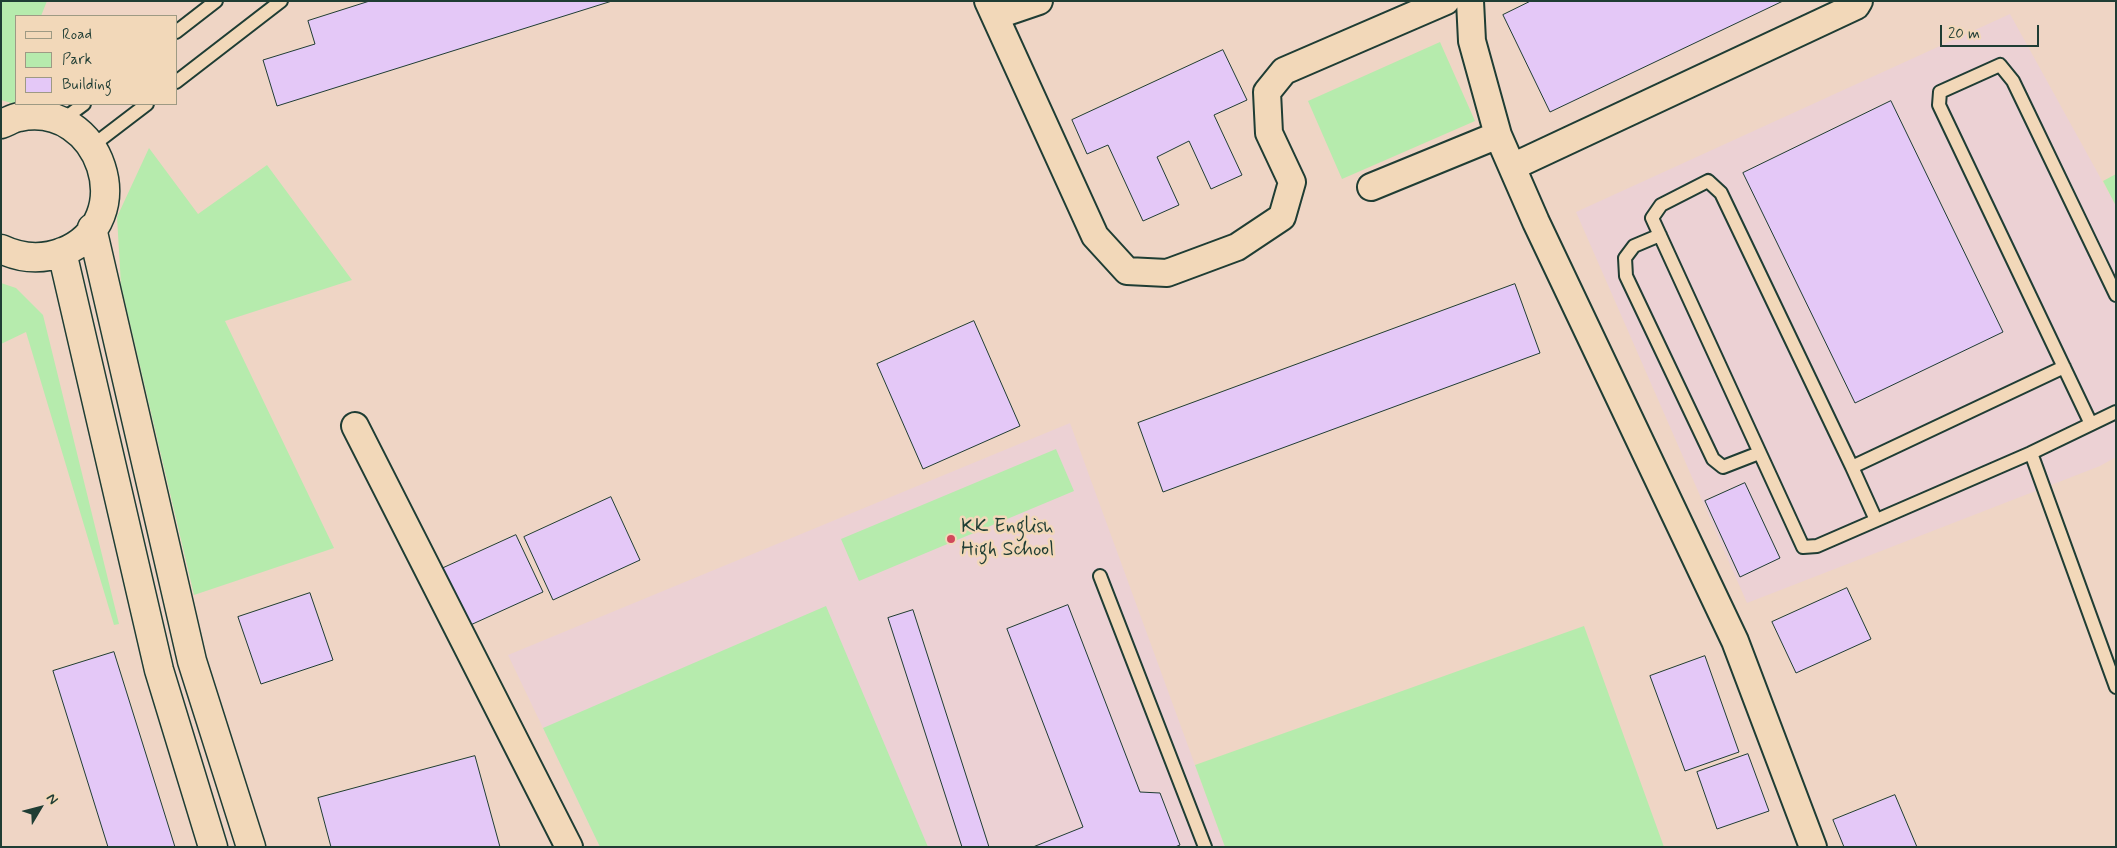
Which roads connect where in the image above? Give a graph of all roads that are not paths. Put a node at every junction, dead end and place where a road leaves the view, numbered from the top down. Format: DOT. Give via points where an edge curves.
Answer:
graph roads {
  1 [pos="216,1"];
  2 [pos="281,1"];
  3 [pos="1039,1"];
  4 [pos="1446,1"];
  5 [pos="1470,1"];
  6 [pos="1859,1"];
  7 [pos="992,9"];
  8 [pos="1402,9"];
  9 [pos="178,30"];
  10 [pos="178,80"];
  11 [pos="83,105"];
  12 [pos="146,105"];
  13 [pos="61,121"];
  14 [pos="1,124"];
  15 [pos="1498,135"];
  16 [pos="92,146"];
  17 [pos="1512,167"];
  18 [pos="1370,187"];
  19 [pos="92,228"];
  20 [pos="1660,235"];
  21 [pos="1,249"];
  22 [pos="62,252"];
  23 [pos="2116,296"];
  24 [pos="2064,367"];
  25 [pos="2116,412"];
  26 [pos="2091,424"];
  27 [pos="355,426"];
  28 [pos="2031,452"];
  29 [pos="1759,453"];
  30 [pos="1852,467"];
  31 [pos="1876,520"];
  32 [pos="1100,576"];
  33 [pos="2116,687"];
  34 [pos="213,847"];
  35 [pos="251,847"];
  36 [pos="569,847"];
  37 [pos="1205,847"];
  38 [pos="1813,847"];
  1 -- 9 [label="lane"];
  2 -- 10 [label="lane"];
  3 -- 7 [label="street"];
  4 -- 8 [label="street"];
  5 -- 15 [label="street" via="1472,41"];
  6 -- 17 [label="street" via="1856,6"];
  7 -- 8 [label="street" via="1095,236 1127,271 1167,273 1236,247 1282,217 1292,182 1269,133 1267,92 1284,71"];
  11 -- 13 [label="lane"];
  12 -- 16 [label="lane"];
  13 -- 14 [label="street" via="40,116 18,117"];
  13 -- 16 [label="street" via="80,132"];
  15 -- 17 [label="street"];
  15 -- 18 [label="street"];
  16 -- 19 [label="street" via="102,166 106,185 104,204"];
  17 -- 38 [label="street" via="1735,641"];
  19 -- 22 [label="street" via="86,237"];
  19 -- 35 [label="street" via="192,661"];
  20 -- 29 [label="lane"];
  20 -- 29 [label="lane" via="1634,246 1625,258 1626,276 1713,459 1723,468"];
  20 -- 30 [label="lane" via="1652,218 1661,205 1708,181 1720,193"];
  21 -- 22 [label="street" via="34,258"];
  22 -- 34 [label="street" via="159,670"];
  23 -- 24 [label="lane" via="2013,80 2000,65 1940,92 1939,105"];
  24 -- 26 [label="lane"];
  24 -- 30 [label="lane"];
  25 -- 26 [label="lane"];
  26 -- 28 [label="lane"];
  27 -- 36 [label="street"];
  28 -- 31 [label="lane"];
  28 -- 33 [label="lane"];
  29 -- 31 [label="lane" via="1803,547 1817,546"];
  30 -- 31 [label="lane"];
  32 -- 37 [label="lane"];
}
